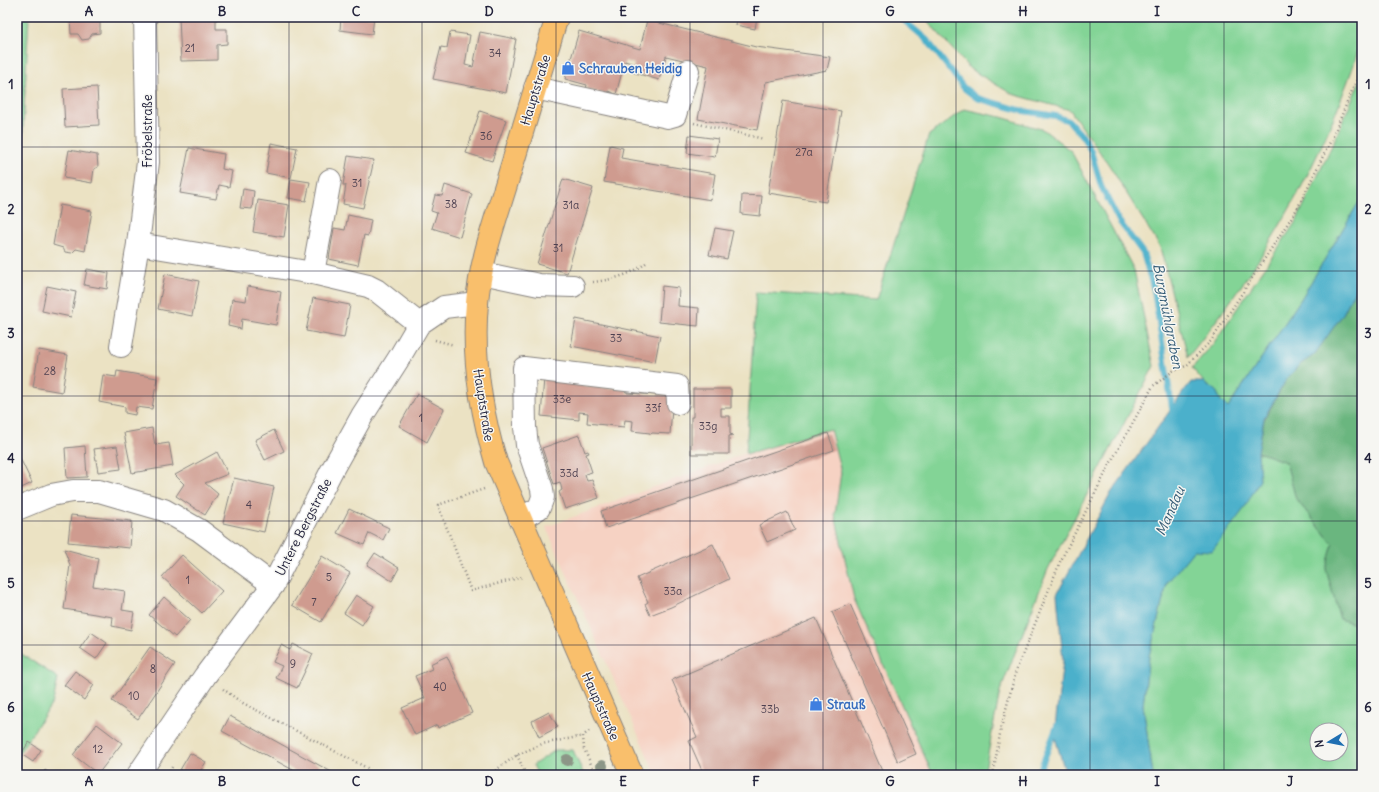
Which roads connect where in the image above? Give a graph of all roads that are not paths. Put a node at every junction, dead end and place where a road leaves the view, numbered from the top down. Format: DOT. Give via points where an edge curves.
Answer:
graph roads {
  1 [pos="145,17"];
  2 [pos="557,17"];
  3 [pos="688,71"];
  4 [pos="535,88"];
  5 [pos="330,180"];
  6 [pos="138,244"];
  7 [pos="313,273"];
  8 [pos="482,273"];
  9 [pos="573,286"];
  10 [pos="477,303"];
  11 [pos="425,331"];
  12 [pos="121,346"];
  13 [pos="678,403"];
  14 [pos="17,509"];
  15 [pos="520,519"];
  16 [pos="273,585"];
  17 [pos="138,775"];
  18 [pos="632,775"];
  1 -- 6 [label="street, Fröbelstraße" via="148,162"];
  2 -- 4 [label="main road, Hauptstraße"];
  3 -- 4 [label="street" via="675,115 668,117"];
  4 -- 8 [label="main road, Hauptstraße" via="492,230"];
  5 -- 7 [label="street"];
  6 -- 7 [label="street"];
  6 -- 12 [label="street, Fröbelstraße"];
  7 -- 11 [label="street" via="376,290"];
  8 -- 9 [label="street" via="539,285"];
  8 -- 10 [label="main road, Hauptstraße"];
  10 -- 11 [label="street, Untere Bergstraße" via="444,307"];
  10 -- 15 [label="main road, Hauptstraße" via="476,347 481,398 488,434 496,462"];
  11 -- 16 [label="street, Untere Bergstraße" via="358,422"];
  13 -- 15 [label="street" via="677,386 524,368 527,445 543,497 539,508"];
  14 -- 16 [label="street" via="51,495 73,490 99,491 164,510 199,530"];
  15 -- 18 [label="main road, Hauptstraße"];
  16 -- 17 [label="street, Untere Bergstraße" via="205,676"];
}
